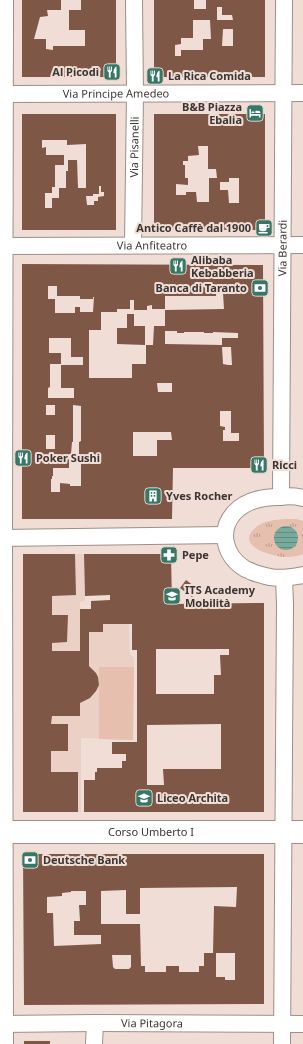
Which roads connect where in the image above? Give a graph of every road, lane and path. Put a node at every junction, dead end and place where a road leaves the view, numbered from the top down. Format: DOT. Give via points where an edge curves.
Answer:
graph roads {
  1 [pos="5,0"];
  2 [pos="134,0"];
  3 [pos="284,0"];
  4 [pos="284,93"];
  5 [pos="303,93"];
  6 [pos="2,94"];
  7 [pos="135,94"];
  8 [pos="133,245"];
  9 [pos="283,245"];
  10 [pos="303,245"];
  11 [pos="2,246"];
  12 [pos="281,496"];
  13 [pos="303,498"];
  14 [pos="225,535"];
  15 [pos="2,538"];
  16 [pos="303,575"];
  17 [pos="284,578"];
  18 [pos="2,832"];
  19 [pos="293,832"];
  20 [pos="94,1023"];
  21 [pos="2,1024"];
  22 [pos="283,1024"];
  23 [pos="303,1024"];
  24 [pos="5,1044"];
  25 [pos="94,1044"];
  26 [pos="282,1044"];
  1 -- 6 [label="street"];
  2 -- 7 [label="street, Via Pisanelli"];
  3 -- 4 [label="street, Via Berardi"];
  4 -- 5 [label="street, Via Principe Amedeo"];
  4 -- 7 [label="street, Via Principe Amedeo"];
  4 -- 9 [label="street, Via Berardi"];
  6 -- 7 [label="street, Via Principe Amedeo"];
  6 -- 11 [label="street"];
  7 -- 8 [label="street, Via Pisanelli"];
  8 -- 9 [label="street, Via Anfiteatro"];
  8 -- 11 [label="street, Via Anfiteatro"];
  9 -- 10 [label="street, Via Anfiteatro"];
  9 -- 12 [label="street, Via Berardi"];
  11 -- 15 [label="street"];
  12 -- 13 [label="street"];
  12 -- 14 [label="street" via="245,505 234,513"];
  14 -- 15 [label="street"];
  14 -- 17 [label="street" via="226,547 244,568 270,577"];
  15 -- 18 [label="street"];
  16 -- 17 [label="street"];
  17 -- 19 [label="street"];
  18 -- 19 [label="main road, Corso Umberto I"];
  18 -- 21 [label="street"];
  19 -- 22 [label="street"];
  20 -- 21 [label="street, Via Pitagora"];
  20 -- 22 [label="street, Via Pitagora"];
  20 -- 25 [label="street"];
  21 -- 24 [label="street"];
  22 -- 23 [label="street, Via Pitagora"];
  22 -- 26 [label="street"];
}
